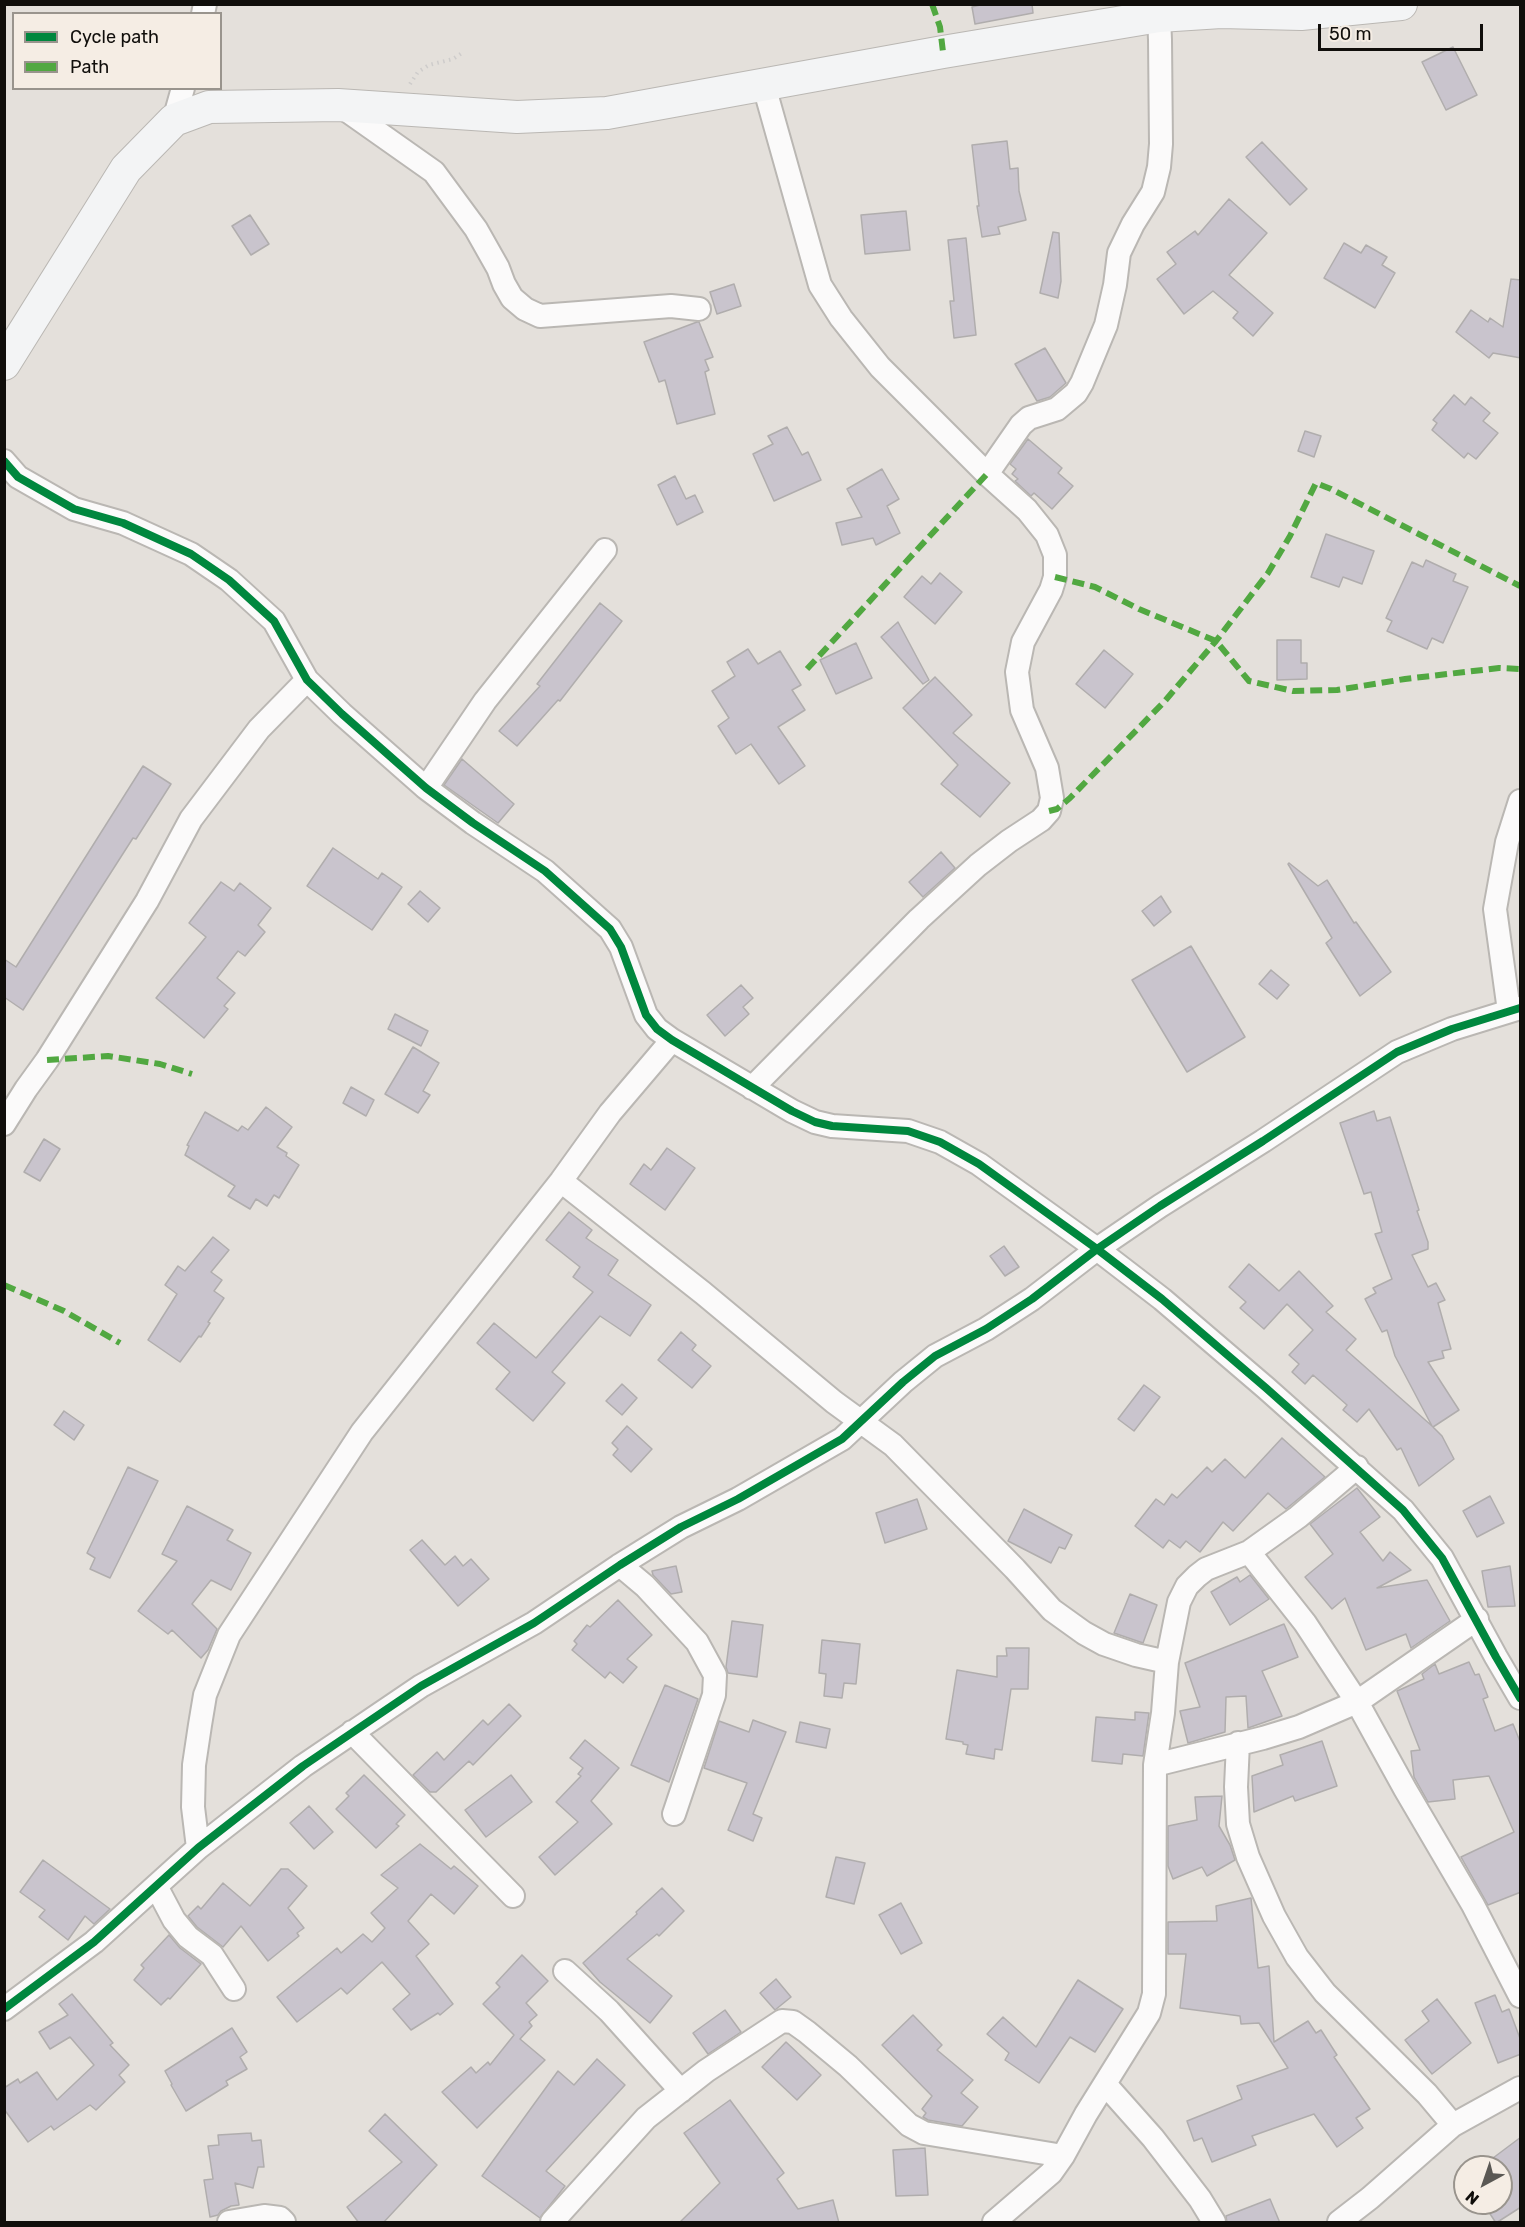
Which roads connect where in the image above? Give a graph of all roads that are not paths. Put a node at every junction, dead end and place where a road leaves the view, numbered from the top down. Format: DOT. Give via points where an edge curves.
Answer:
graph roads {
  1 [pos="1401,4"];
  2 [pos="1157,10"];
  3 [pos="764,86"];
  4 [pos="182,90"];
  5 [pos="338,105"];
  6 [pos="174,120"];
  7 [pos="699,309"];
  8 [pos="4,364"];
  9 [pos="4,461"];
  10 [pos="987,474"];
  11 [pos="605,550"];
  12 [pos="307,680"];
  13 [pos="426,788"];
  14 [pos="1521,801"];
  15 [pos="1515,1010"];
  16 [pos="672,1040"];
  17 [pos="752,1088"];
  18 [pos="4,1124"];
  19 [pos="561,1181"];
  20 [pos="1097,1249"];
  21 [pos="862,1422"];
  22 [pos="1357,1467"];
  23 [pos="1249,1552"];
  24 [pos="620,1565"];
  25 [pos="1477,1619"];
  26 [pos="1167,1662"];
  27 [pos="1521,1698"];
  28 [pos="1357,1702"];
  29 [pos="352,1732"];
  30 [pos="1238,1743"];
  31 [pos="1155,1765"];
  32 [pos="674,1815"];
  33 [pos="198,1848"];
  34 [pos="156,1886"];
  35 [pos="513,1896"];
  36 [pos="565,1971"];
  37 [pos="234,1989"];
  38 [pos="1521,1996"];
  39 [pos="4,2009"];
  40 [pos="1105,2084"];
  41 [pos="1521,2088"];
  42 [pos="681,2091"];
  43 [pos="1453,2125"];
  44 [pos="1063,2157"];
  45 [pos="229,2223"];
  46 [pos="284,2223"];
  47 [pos="552,2223"];
  48 [pos="994,2223"];
  49 [pos="1214,2223"];
  50 [pos="1339,2223"];
  1 -- 2 [label="street" via="1301,14"];
  2 -- 3 [label="street"];
  2 -- 10 [label="street" via="1159,167 1153,192 1119,253 1106,325 1076,393 1057,409 1029,418 1021,425"];
  3 -- 5 [label="street" via="607,113 517,117"];
  3 -- 10 [label="street" via="820,285 880,367"];
  4 -- 6 [label="street"];
  5 -- 6 [label="street" via="208,107"];
  5 -- 7 [label="street" via="434,172 476,229 512,298 525,309 540,316 670,306"];
  6 -- 8 [label="street" via="126,169"];
  9 -- 12 [label="street" via="18,477 74,509 123,523 191,554 229,580 274,621"];
  10 -- 17 [label="street" via="1034,519 1047,535 1055,555 1053,583 1023,642 1017,672 1022,710 1047,768 1052,798 1049,811 978,865 919,919"];
  11 -- 13 [label="street" via="485,701"];
  12 -- 13 [label="street"];
  12 -- 18 [label="street" via="259,729 191,819 147,901"];
  13 -- 16 [label="street" via="545,871 610,929 621,947 646,1015"];
  14 -- 15 [label="street" via="1507,842 1495,909"];
  15 -- 20 [label="street" via="1452,1029 1397,1052"];
  16 -- 17 [label="street"];
  16 -- 19 [label="street" via="610,1113"];
  17 -- 20 [label="street" via="815,1122 908,1131 940,1142 979,1164"];
  19 -- 21 [label="street"];
  19 -- 33 [label="street" via="362,1432 229,1635 205,1695 194,1765 193,1807"];
  20 -- 21 [label="street" via="1032,1299 935,1356"];
  20 -- 22 [label="street" via="1170,1306"];
  21 -- 24 [label="street" via="810,1459 681,1527"];
  21 -- 26 [label="street" via="893,1445 1052,1610 1104,1644"];
  22 -- 23 [label="street"];
  22 -- 25 [label="street" via="1403,1510 1443,1558"];
  23 -- 26 [label="street" via="1206,1569 1187,1586 1179,1602"];
  23 -- 28 [label="street" via="1305,1623"];
  24 -- 29 [label="street" via="534,1623 421,1686"];
  24 -- 32 [label="street" via="697,1642 715,1676 714,1695"];
  25 -- 27 [label="street"];
  25 -- 28 [label="street"];
  26 -- 31 [label="street"];
  28 -- 30 [label="street" via="1299,1727"];
  28 -- 38 [label="street"];
  29 -- 33 [label="street"];
  29 -- 35 [label="street"];
  30 -- 31 [label="street"];
  30 -- 43 [label="street" via="1238,1824 1274,1916 1325,1992"];
  31 -- 40 [label="street" via="1154,1994 1149,2013"];
  33 -- 34 [label="street"];
  34 -- 37 [label="street" via="174,1920 188,1938 212,1955"];
  34 -- 39 [label="street" via="94,1942"];
  36 -- 42 [label="street" via="609,2011"];
  40 -- 44 [label="street"];
  40 -- 49 [label="street" via="1153,2138"];
  41 -- 43 [label="street"];
  42 -- 44 [label="street" via="782,2021 793,2022 848,2066 909,2125 924,2133"];
  42 -- 47 [label="street" via="646,2118"];
  43 -- 50 [label="street"];
  44 -- 48 [label="street" via="1051,2173"];
  45 -- 46 [label="street" via="264,2216 279,2218"];
}
